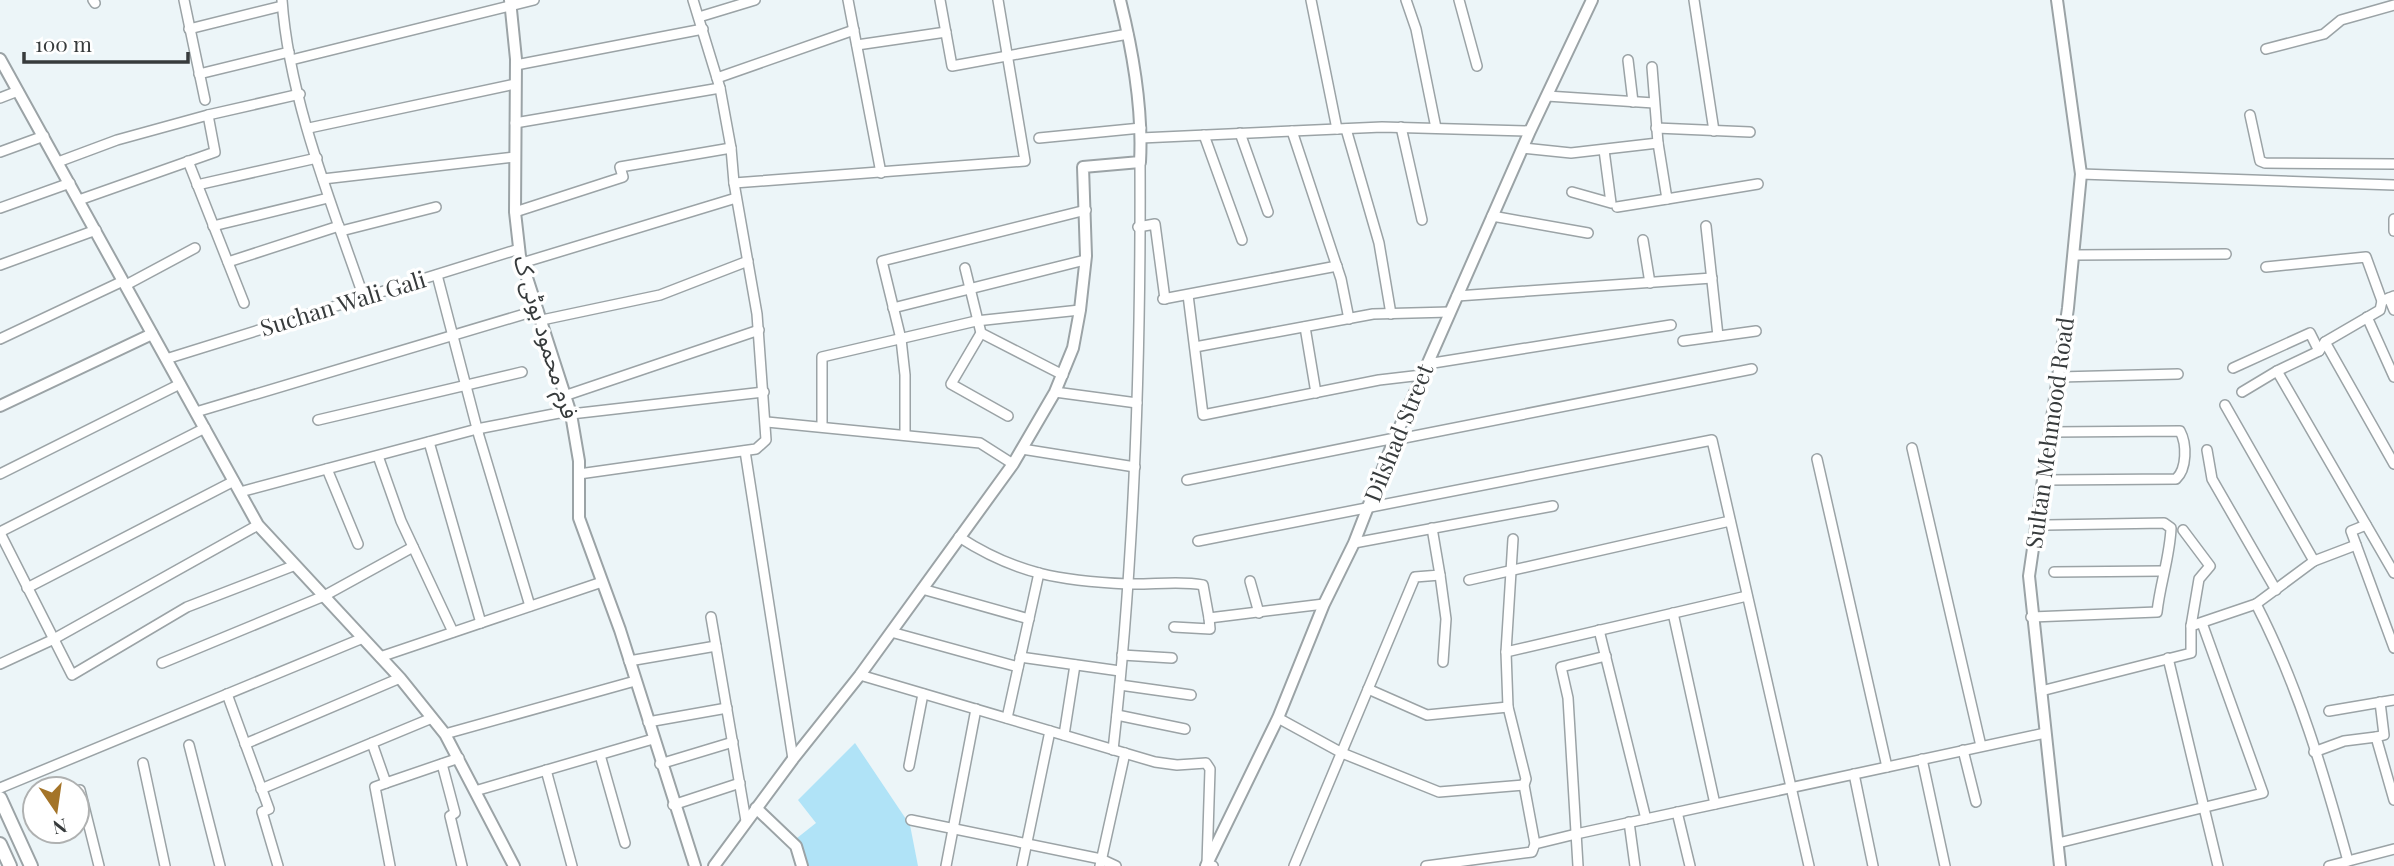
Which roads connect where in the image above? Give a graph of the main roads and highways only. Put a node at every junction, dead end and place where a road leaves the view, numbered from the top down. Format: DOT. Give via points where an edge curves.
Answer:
graph roads {
  1 [pos="0,798"];
  2 [pos="0,844"];
  3 [pos="8,865"];
  4 [pos="32,866"];
  1 -- 4 [label="main road"];
  2 -- 3 [label="main road"];
}
